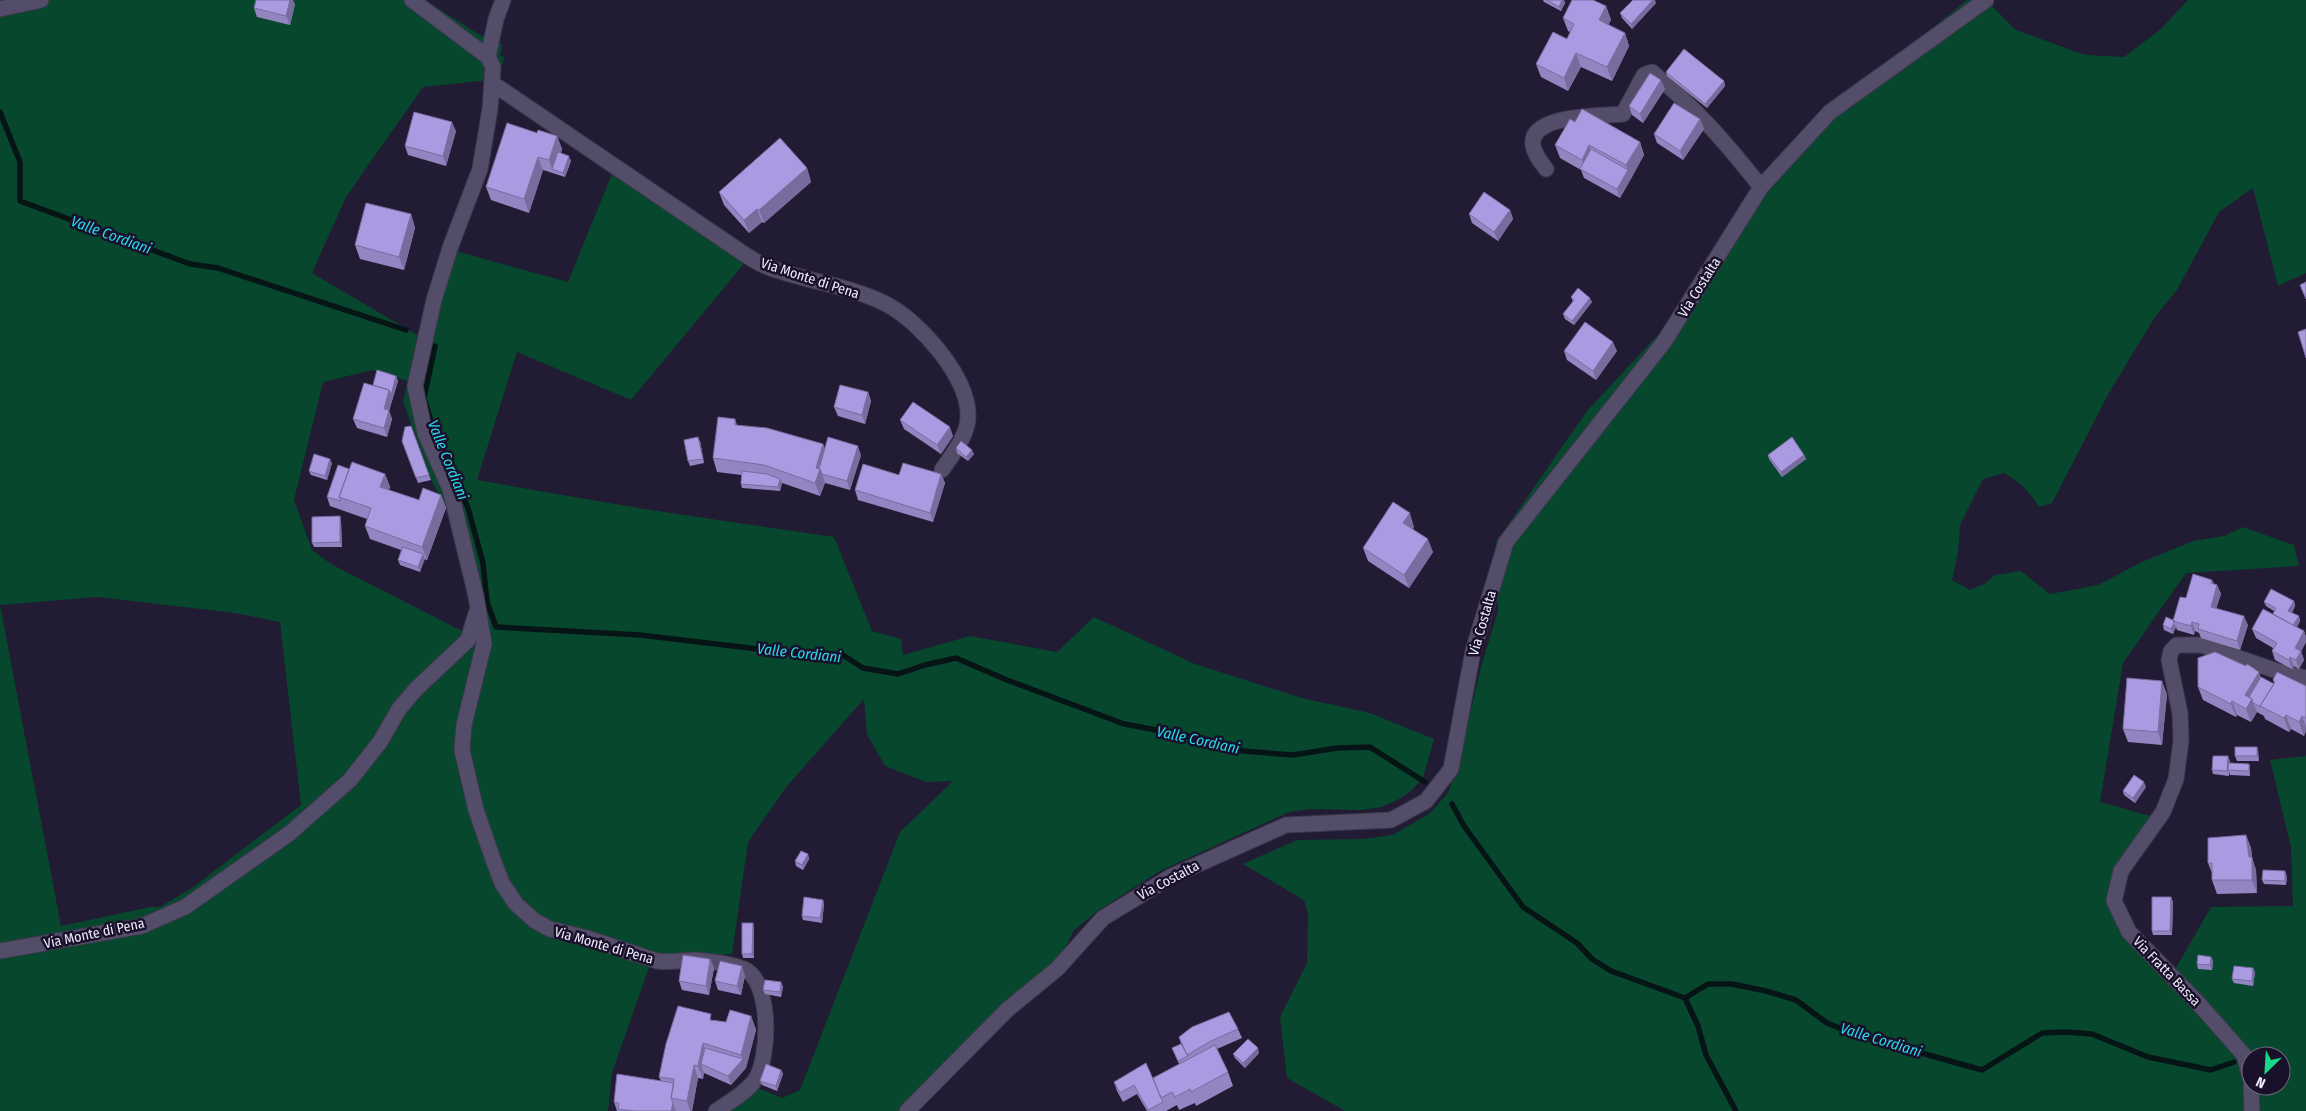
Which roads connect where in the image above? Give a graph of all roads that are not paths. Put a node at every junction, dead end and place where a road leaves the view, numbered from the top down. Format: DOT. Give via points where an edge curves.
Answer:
graph roads {
  1 [pos="40,0"];
  2 [pos="412,0"];
  3 [pos="502,0"];
  4 [pos="1986,0"];
  5 [pos="0,9"];
  6 [pos="488,57"];
  7 [pos="492,83"];
  8 [pos="1546,169"];
  9 [pos="1761,187"];
  10 [pos="942,470"];
  11 [pos="477,613"];
  12 [pos="2306,678"];
  13 [pos="0,951"];
  14 [pos="2241,1053"];
  15 [pos="2252,1096"];
  16 [pos="716,1111"];
  17 [pos="907,1111"];
  18 [pos="2252,1111"];
  1 -- 5 [label="street"];
  2 -- 6 [label="street"];
  3 -- 6 [label="street"];
  4 -- 9 [label="street, Via Costalta" via="1830,112"];
  6 -- 7 [label="street, Via Monte di Pena"];
  7 -- 10 [label="street, Via Monte di Pena" via="744,254 767,267 853,291 888,305 911,322 950,364 966,400 969,417"];
  7 -- 11 [label="street, Via Monte di Pena" via="480,169 434,300 415,386 425,433 450,489 476,596"];
  8 -- 9 [label="street" via="1533,144 1536,132 1551,122 1623,114 1644,75 1652,72 1718,133"];
  9 -- 17 [label="street, Via Costalta" via="1664,342 1506,542 1473,652 1450,769 1426,802 1391,820 1286,825 1172,876 1103,918 1057,968 1008,1009"];
  11 -- 13 [label="street, Via Monte di Pena" via="468,640 399,709 380,742 350,780 282,839 185,907 142,926"];
  11 -- 16 [label="street, Via Monte di Pena" via="484,644 464,725 462,750 476,810 502,883 516,904 550,929 657,960 696,960 746,970 754,976 760,991 767,1040 760,1068 755,1080"];
  12 -- 14 [label="street, Via Fratta Bassa" via="2202,645 2177,645 2171,651 2169,660 2180,713 2181,742 2176,778 2163,812 2120,872 2114,901 2129,932"];
  15 -- 18 [label="street"];
}
